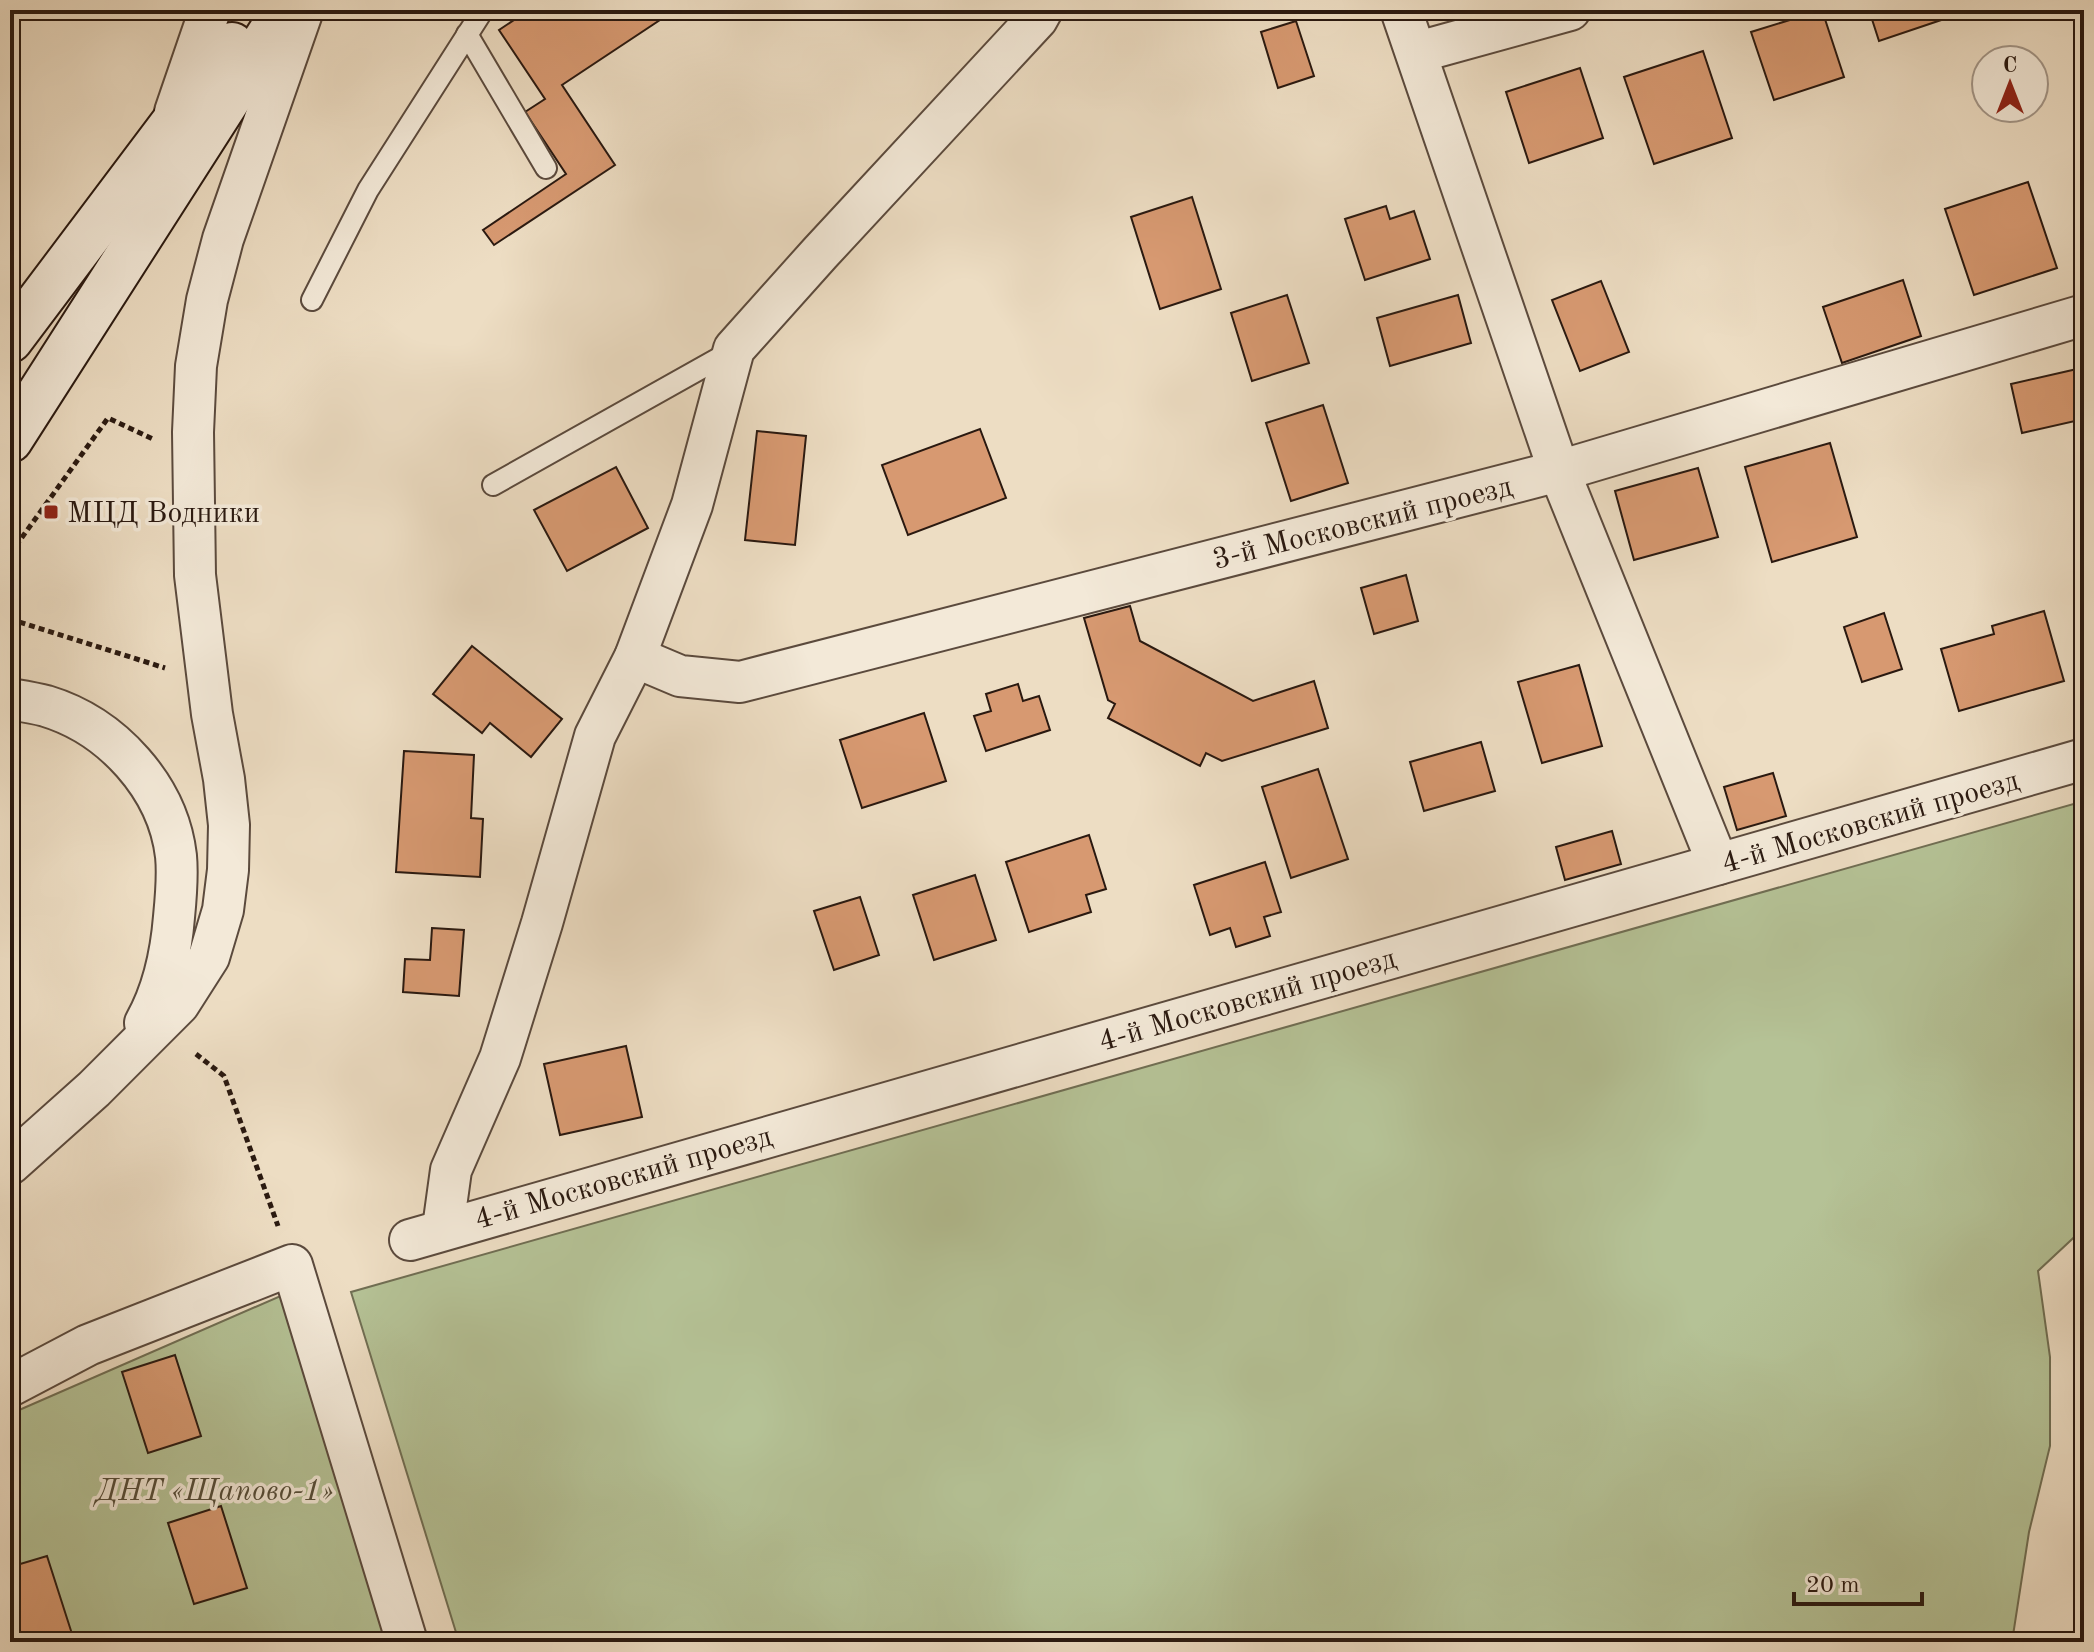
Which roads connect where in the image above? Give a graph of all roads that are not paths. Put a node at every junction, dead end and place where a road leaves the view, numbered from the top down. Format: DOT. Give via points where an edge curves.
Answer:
graph roads {
  1 [pos="210,10"];
  2 [pos="258,10"];
  3 [pos="285,10"];
  4 [pos="303,10"];
  5 [pos="483,10"];
  6 [pos="1042,10"];
  7 [pos="1401,10"];
  8 [pos="1570,10"];
  9 [pos="467,34"];
  10 [pos="1418,52"];
  11 [pos="170,126"];
  12 [pos="546,168"];
  13 [pos="312,300"];
  14 [pos="2084,315"];
  15 [pos="10,340"];
  16 [pos="734,349"];
  17 [pos="10,440"];
  18 [pos="1559,471"];
  19 [pos="493,485"];
  20 [pos="635,657"];
  21 [pos="10,699"];
  22 [pos="2084,759"];
  23 [pos="1718,864"];
  24 [pos="116,1066"];
  25 [pos="10,1164"];
  26 [pos="10,1386"];
  27 [pos="407,1642"];
  1 -- 11 [label="street"];
  2 -- 11 [label="main road"];
  3 -- 17 [label="main road"];
  4 -- 24 [label="street" via="223,239 196,366 195,575 229,825 223,910 209,957 179,1004"];
  5 -- 9 [label="lane"];
  6 -- 16 [label="street"];
  7 -- 10 [label="street"];
  8 -- 10 [label="street"];
  9 -- 12 [label="lane"];
  9 -- 13 [label="lane" via="368,190"];
  10 -- 18 [label="street"];
  11 -- 15 [label="main road"];
  14 -- 18 [label="street, 3-й Московский проезд"];
  16 -- 19 [label="lane"];
  16 -- 20 [label="street" via="692,505"];
  18 -- 20 [label="street, 3-й Московский проезд" via="740,682 680,676"];
  18 -- 23 [label="street"];
  20 -- 23 [label="street, 4-й Московский проезд" via="595,736 500,1058 426,1234"];
  21 -- 24 [label="street" via="48,706 86,724 120,749 149,781 164,811 176,855 172,944 147,1020"];
  22 -- 23 [label="street, 4-й Московский проезд"];
  24 -- 25 [label="street"];
  26 -- 27 [label="street" via="88,1345 292,1265"];
}
